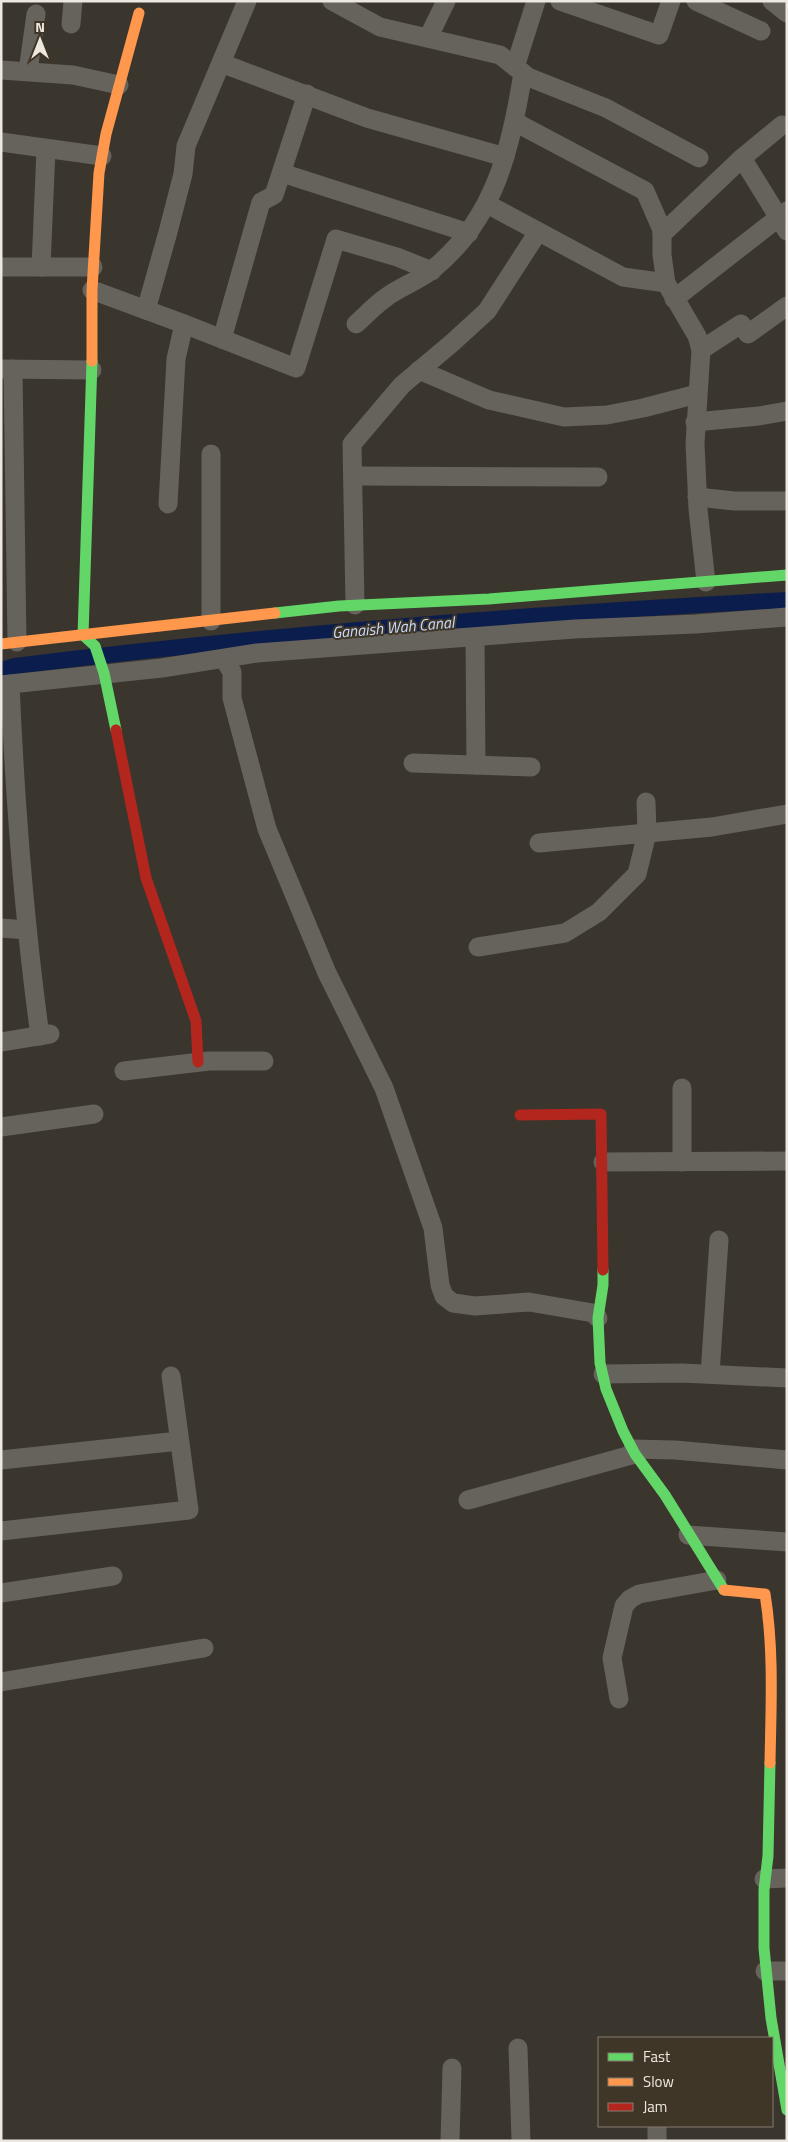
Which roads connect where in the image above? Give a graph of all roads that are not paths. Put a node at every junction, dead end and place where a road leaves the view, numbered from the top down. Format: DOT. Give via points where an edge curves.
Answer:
graph roads {
  1 [pos="74,1"];
  2 [pos="247,1"];
  3 [pos="446,1"];
  4 [pos="536,1"];
  5 [pos="560,1"];
  6 [pos="671,1"];
  7 [pos="696,1"];
  8 [pos="772,1"];
  9 [pos="339,3"];
  10 [pos="732,9"];
  11 [pos="140,13"];
  12 [pos="787,13"];
  13 [pos="36,14"];
  14 [pos="71,24"];
  15 [pos="761,31"];
  16 [pos="428,38"];
  17 [pos="221,62"];
  18 [pos="1,70"];
  19 [pos="519,70"];
  20 [pos="28,72"];
  21 [pos="119,86"];
  22 [pos="307,94"];
  23 [pos="515,122"];
  24 [pos="782,125"];
  25 [pos="1,142"];
  26 [pos="46,149"];
  27 [pos="102,156"];
  28 [pos="505,157"];
  29 [pos="699,158"];
  30 [pos="742,158"];
  31 [pos="282,174"];
  32 [pos="487,204"];
  33 [pos="784,220"];
  34 [pos="538,232"];
  35 [pos="468,233"];
  36 [pos="662,234"];
  37 [pos="41,267"];
  38 [pos="93,267"];
  39 [pos="1,268"];
  40 [pos="432,271"];
  41 [pos="92,290"];
  42 [pos="670,291"];
  43 [pos="787,306"];
  44 [pos="146,310"];
  45 [pos="184,324"];
  46 [pos="356,324"];
  47 [pos="222,339"];
  48 [pos="701,350"];
  49 [pos="7,369"];
  50 [pos="92,370"];
  51 [pos="419,370"];
  52 [pos="697,394"];
  53 [pos="787,411"];
  54 [pos="695,422"];
  55 [pos="211,454"];
  56 [pos="353,476"];
  57 [pos="598,477"];
  58 [pos="697,497"];
  59 [pos="787,502"];
  60 [pos="168,504"];
  61 [pos="787,575"];
  62 [pos="706,582"];
  63 [pos="355,605"];
  64 [pos="787,617"];
  65 [pos="211,621"];
  66 [pos="83,635"];
  67 [pos="474,636"];
  68 [pos="9,643"];
  69 [pos="224,659"];
  70 [pos="102,671"];
  71 [pos="5,685"];
  72 [pos="413,763"];
  73 [pos="476,765"];
  74 [pos="531,767"];
  75 [pos="646,802"];
  76 [pos="787,814"];
  77 [pos="647,833"];
  78 [pos="539,843"];
  79 [pos="1,928"];
  80 [pos="27,930"];
  81 [pos="478,948"];
  82 [pos="1,1042"];
  83 [pos="264,1060"];
  84 [pos="198,1062"];
  85 [pos="124,1071"];
  86 [pos="682,1088"];
  87 [pos="94,1114"];
  88 [pos="520,1115"];
  89 [pos="1,1127"];
  90 [pos="787,1161"];
  91 [pos="602,1162"];
  92 [pos="682,1162"];
  93 [pos="719,1240"];
  94 [pos="598,1318"];
  95 [pos="603,1374"];
  96 [pos="710,1374"];
  97 [pos="171,1376"];
  98 [pos="787,1378"];
  99 [pos="180,1441"];
  100 [pos="634,1451"];
  101 [pos="1,1460"];
  102 [pos="787,1460"];
  103 [pos="468,1500"];
  104 [pos="1,1531"];
  105 [pos="688,1535"];
  106 [pos="787,1542"];
  107 [pos="113,1576"];
  108 [pos="717,1580"];
  109 [pos="1,1593"];
  110 [pos="204,1648"];
  111 [pos="1,1682"];
  112 [pos="619,1698"];
  113 [pos="778,1775"];
  114 [pos="787,1878"];
  115 [pos="764,1879"];
  116 [pos="765,1971"];
  117 [pos="787,1971"];
  118 [pos="518,2048"];
  119 [pos="452,2068"];
  120 [pos="787,2110"];
  121 [pos="657,2127"];
  122 [pos="450,2141"];
  123 [pos="521,2141"];
  124 [pos="657,2141"];
  1 -- 14 [label="street"];
  2 -- 17 [label="street"];
  3 -- 16 [label="street"];
  4 -- 19 [label="street"];
  5 -- 6 [label="street" via="659,35"];
  7 -- 10 [label="street"];
  8 -- 12 [label="street"];
  9 -- 16 [label="street" via="380,27"];
  10 -- 15 [label="street"];
  11 -- 21 [label="street"];
  13 -- 20 [label="street"];
  16 -- 19 [label="street" via="500,55"];
  17 -- 22 [label="street"];
  17 -- 44 [label="street" via="186,146 183,174"];
  18 -- 20 [label="street"];
  19 -- 23 [label="street"];
  19 -- 29 [label="street" via="606,108"];
  20 -- 21 [label="street" via="73,76"];
  21 -- 27 [label="street"];
  22 -- 28 [label="street" via="367,118"];
  22 -- 31 [label="street"];
  23 -- 28 [label="street"];
  23 -- 36 [label="street" via="645,191"];
  24 -- 30 [label="street"];
  25 -- 26 [label="street"];
  26 -- 27 [label="street"];
  26 -- 37 [label="street"];
  27 -- 38 [label="street"];
  28 -- 32 [label="street"];
  30 -- 33 [label="street"];
  30 -- 36 [label="street"];
  31 -- 35 [label="street"];
  31 -- 47 [label="street" via="274,195 261,202"];
  32 -- 34 [label="street"];
  32 -- 35 [label="street"];
  33 -- 42 [label="street"];
  34 -- 42 [label="street" via="623,277"];
  34 -- 51 [label="street" via="487,311"];
  35 -- 40 [label="street" via="457,249"];
  36 -- 42 [label="street" via="662,255"];
  37 -- 38 [label="street"];
  37 -- 39 [label="street"];
  38 -- 41 [label="street"];
  40 -- 46 [label="street" via="388,296"];
  40 -- 47 [label="street" via="336,239 296,368"];
  41 -- 44 [label="street"];
  41 -- 50 [label="street"];
  42 -- 48 [label="street"];
  43 -- 48 [label="street" via="748,334 741,324"];
  44 -- 45 [label="street"];
  45 -- 47 [label="street"];
  45 -- 60 [label="street" via="176,359"];
  48 -- 52 [label="street"];
  49 -- 50 [label="street"];
  49 -- 68 [label="street"];
  50 -- 66 [label="street"];
  51 -- 52 [label="street" via="490,400 564,417 607,415"];
  51 -- 56 [label="street" via="402,384 352,444"];
  52 -- 54 [label="street"];
  53 -- 54 [label="street"];
  54 -- 58 [label="street"];
  55 -- 65 [label="street"];
  56 -- 57 [label="street"];
  56 -- 63 [label="street"];
  58 -- 59 [label="street"];
  58 -- 62 [label="street"];
  61 -- 62 [label="street"];
  62 -- 63 [label="street"];
  63 -- 65 [label="street"];
  64 -- 67 [label="street"];
  65 -- 66 [label="street"];
  66 -- 68 [label="street"];
  66 -- 70 [label="street" via="95,646"];
  67 -- 69 [label="street" via="257,653"];
  67 -- 73 [label="street"];
  69 -- 70 [label="street" via="162,668"];
  69 -- 94 [label="street" via="232,672 232,698 267,829 327,973 384,1088 433,1228 444,1296 453,1303 474,1306 529,1302 593,1313"];
  70 -- 71 [label="street"];
  70 -- 84 [label="street" via="146,878 196,1021"];
  71 -- 80 [label="street"];
  72 -- 73 [label="street"];
  73 -- 74 [label="street"];
  75 -- 77 [label="street"];
  76 -- 77 [label="street" via="712,827"];
  77 -- 78 [label="street"];
  77 -- 81 [label="street" via="637,874 599,912 565,934"];
  79 -- 80 [label="street"];
  80 -- 82 [label="street" via="45,1035"];
  83 -- 84 [label="street"];
  84 -- 85 [label="street"];
  86 -- 92 [label="street"];
  87 -- 89 [label="street"];
  88 -- 91 [label="street" via="601,1114"];
  90 -- 92 [label="street"];
  91 -- 92 [label="street"];
  91 -- 94 [label="street" via="602,1285"];
  93 -- 96 [label="street"];
  94 -- 95 [label="street"];
  95 -- 96 [label="street"];
  95 -- 100 [label="street" via="622,1431"];
  96 -- 98 [label="street"];
  97 -- 99 [label="street"];
  99 -- 101 [label="street"];
  99 -- 104 [label="street" via="189,1510"];
  100 -- 102 [label="street"];
  100 -- 103 [label="street"];
  100 -- 105 [label="street"];
  105 -- 106 [label="street"];
  105 -- 108 [label="street"];
  107 -- 109 [label="street"];
  108 -- 112 [label="street" via="639,1594 624,1606 612,1658"];
  108 -- 113 [label="street" via="723,1590 765,1594"];
  110 -- 111 [label="street"];
  113 -- 115 [label="street"];
  114 -- 115 [label="street"];
  115 -- 116 [label="street"];
  116 -- 117 [label="street"];
  116 -- 120 [label="street"];
  118 -- 123 [label="street"];
  119 -- 122 [label="street"];
  121 -- 124 [label="street"];
}
